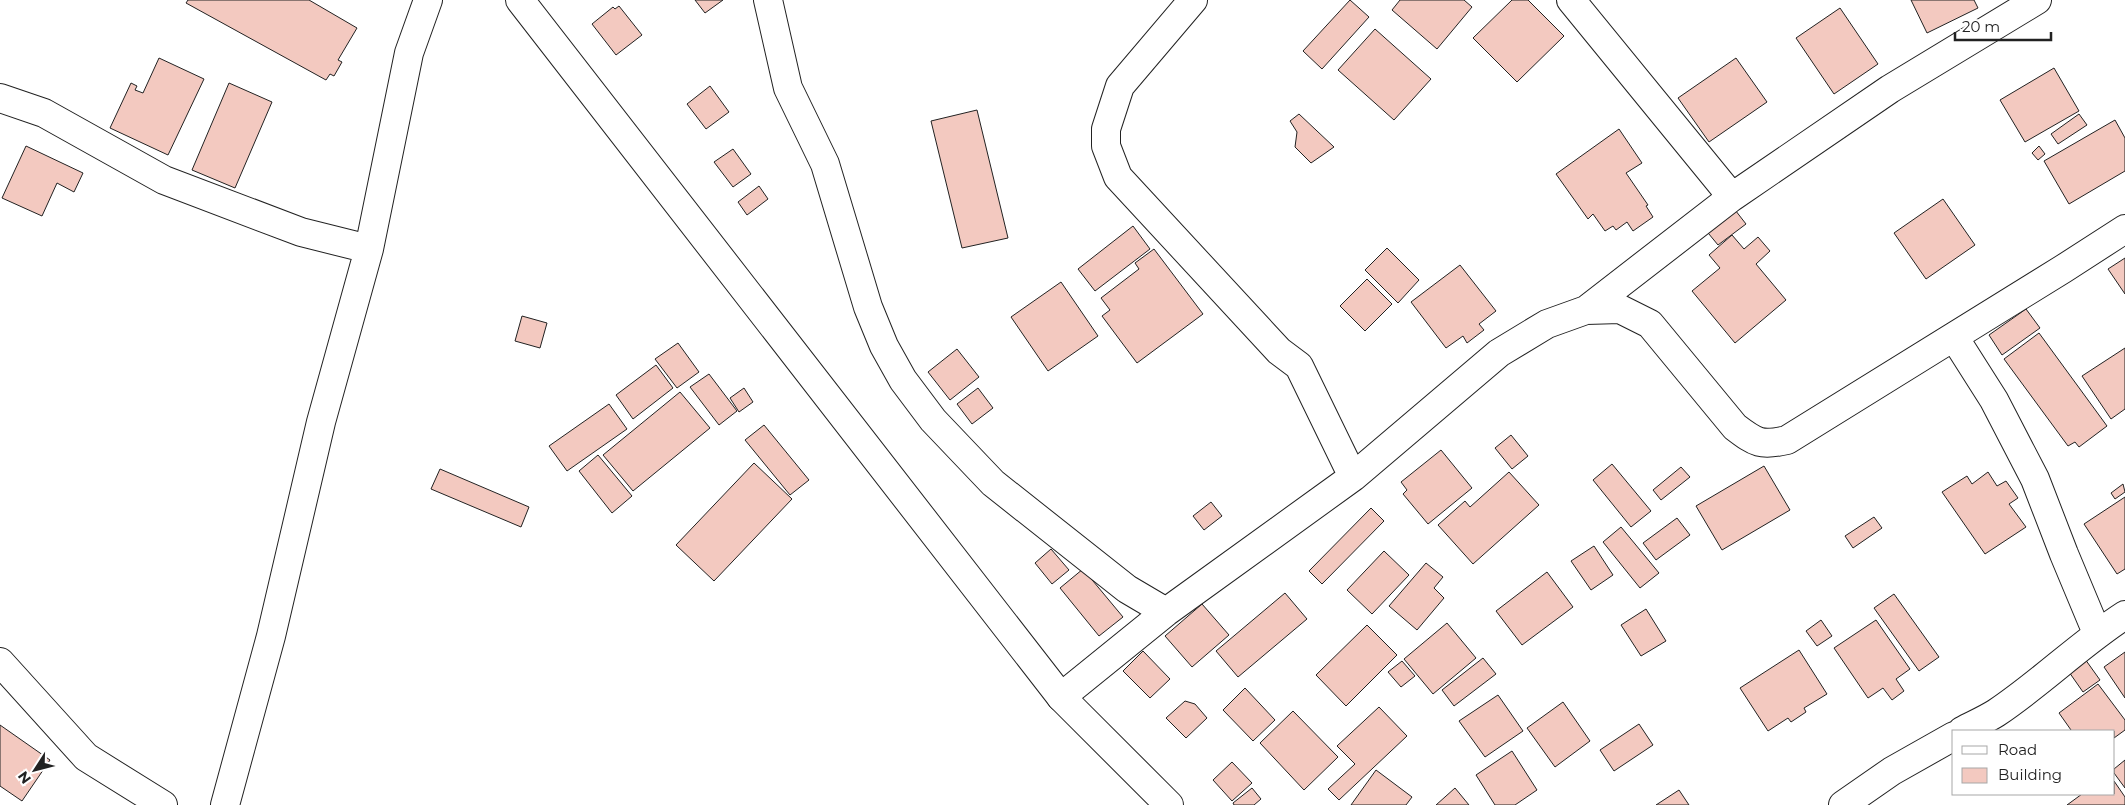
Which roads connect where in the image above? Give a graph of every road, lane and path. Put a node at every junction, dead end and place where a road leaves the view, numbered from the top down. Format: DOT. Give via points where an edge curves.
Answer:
graph roads {
  1 [pos="428,0"];
  2 [pos="520,0"];
  3 [pos="768,0"];
  4 [pos="1193,0"];
  5 [pos="1571,0"];
  6 [pos="2037,0"];
  7 [pos="0,98"];
  8 [pos="1732,197"];
  9 [pos="2125,229"];
  10 [pos="369,249"];
  11 [pos="1586,310"];
  12 [pos="1954,337"];
  13 [pos="1353,477"];
  14 [pos="1166,612"];
  15 [pos="2125,615"];
  16 [pos="2098,633"];
  17 [pos="0,662"];
  18 [pos="1061,697"];
  19 [pos="1964,730"];
  20 [pos="1952,737"];
  21 [pos="163,805"];
  22 [pos="225,805"];
  23 [pos="1169,805"];
  24 [pos="1843,805"];
  1 -- 10 [label="street" via="409,53"];
  2 -- 18 [label="street"];
  3 -- 14 [label="street" via="788,88 825,164 868,307 903,380 933,420 993,483 1127,590"];
  4 -- 13 [label="street" via="1120,86 1106,129 1106,146 1118,177 1279,351 1299,366"];
  5 -- 8 [label="street"];
  6 -- 8 [label="street" via="1890,90"];
  7 -- 10 [label="street" via="44,113 164,180 301,232"];
  8 -- 11 [label="street"];
  9 -- 12 [label="street"];
  10 -- 22 [label="street" via="321,422 270,636"];
  11 -- 12 [label="street" via="1620,309 1650,324 1735,427 1750,439 1768,444 1788,440"];
  11 -- 13 [label="street" via="1547,324 1500,353"];
  12 -- 16 [label="street" via="1994,400 2032,471"];
  13 -- 14 [label="street"];
  14 -- 18 [label="street"];
  15 -- 16 [label="street"];
  16 -- 19 [label="street" via="1995,713"];
  17 -- 21 [label="street" via="86,757"];
  18 -- 23 [label="street"];
  20 -- 24 [label="street" via="1892,771"];
}
